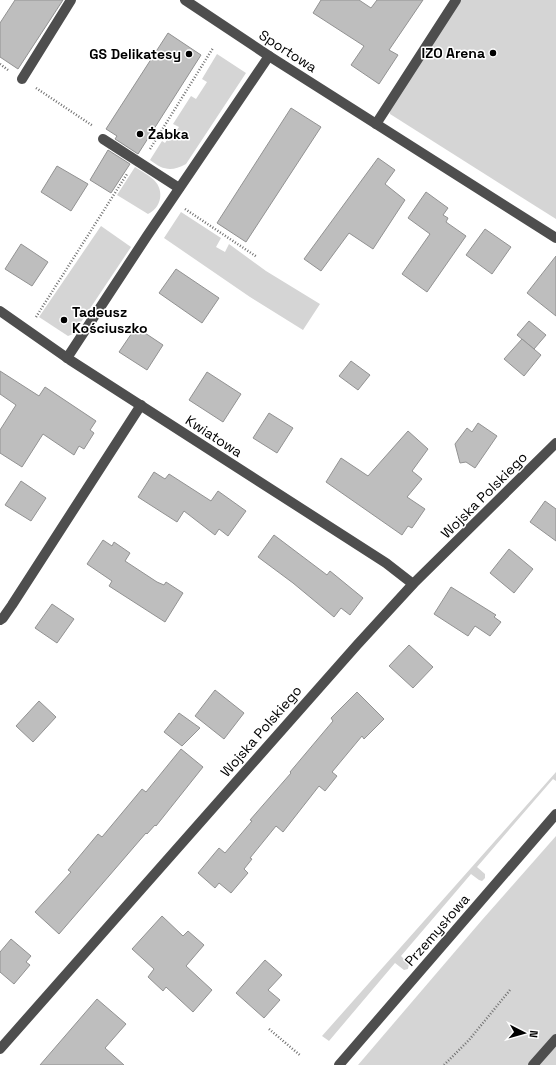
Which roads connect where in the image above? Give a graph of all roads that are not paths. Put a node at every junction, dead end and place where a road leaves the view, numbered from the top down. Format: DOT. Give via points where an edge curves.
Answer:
graph roads {
  1 [pos="70,0"];
  2 [pos="185,0"];
  3 [pos="456,0"];
  4 [pos="269,56"];
  5 [pos="22,79"];
  6 [pos="376,124"];
  7 [pos="103,139"];
  8 [pos="179,188"];
  9 [pos="556,238"];
  10 [pos="0,311"];
  11 [pos="67,358"];
  12 [pos="141,405"];
  13 [pos="556,443"];
  14 [pos="413,584"];
  15 [pos="0,620"];
  16 [pos="556,814"];
  17 [pos="556,1038"];
  18 [pos="0,1049"];
  19 [pos="339,1065"];
  20 [pos="533,1065"];
  1 -- 5 [label="street"];
  2 -- 4 [label="street, Sportowa"];
  3 -- 6 [label="street"];
  4 -- 6 [label="street, Sportowa"];
  4 -- 8 [label="street"];
  6 -- 9 [label="street, Sportowa"];
  7 -- 8 [label="street"];
  8 -- 11 [label="street"];
  10 -- 11 [label="street, Kwiatowa"];
  11 -- 12 [label="street, Kwiatowa"];
  12 -- 14 [label="street, Kwiatowa" via="386,563"];
  12 -- 15 [label="street"];
  13 -- 14 [label="street, Wojska Polskiego"];
  14 -- 18 [label="street, Wojska Polskiego" via="318,687"];
  16 -- 19 [label="street, Przemysłowa"];
  17 -- 20 [label="street"];
}
